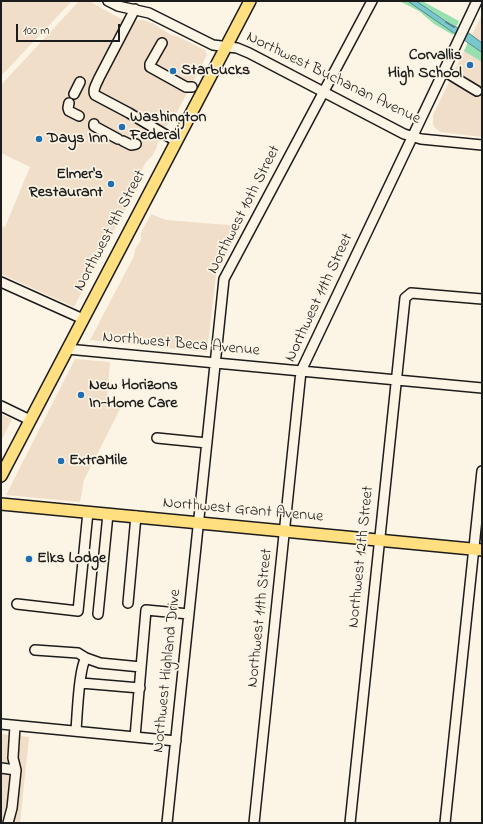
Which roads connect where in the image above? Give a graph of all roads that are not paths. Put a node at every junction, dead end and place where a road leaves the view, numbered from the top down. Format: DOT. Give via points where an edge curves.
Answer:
graph roads {
  1 [pos="108,1"];
  2 [pos="250,1"];
  3 [pos="372,1"];
  4 [pos="477,1"];
  5 [pos="135,9"];
  6 [pos="162,43"];
  7 [pos="226,46"];
  8 [pos="444,71"];
  9 [pos="80,82"];
  10 [pos="192,87"];
  11 [pos="477,91"];
  12 [pos="324,92"];
  13 [pos="74,94"];
  14 [pos="69,103"];
  15 [pos="79,116"];
  16 [pos="94,124"];
  17 [pos="414,136"];
  18 [pos="176,141"];
  19 [pos="136,144"];
  20 [pos="482,145"];
  21 [pos="1,282"];
  22 [pos="482,299"];
  23 [pos="83,319"];
  24 [pos="68,349"];
  25 [pos="215,363"];
  26 [pos="301,371"];
  27 [pos="396,380"];
  28 [pos="482,388"];
  29 [pos="1,406"];
  30 [pos="30,420"];
  31 [pos="156,438"];
  32 [pos="207,443"];
  33 [pos="482,471"];
  34 [pos="1,476"];
  35 [pos="1,504"];
  36 [pos="88,512"];
  37 [pos="108,514"];
  38 [pos="136,516"];
  39 [pos="200,522"];
  40 [pos="285,531"];
  41 [pos="379,540"];
  42 [pos="478,550"];
  43 [pos="128,603"];
  44 [pos="17,604"];
  45 [pos="98,614"];
  46 [pos="189,614"];
  47 [pos="35,650"];
  48 [pos="86,658"];
  49 [pos="141,667"];
  50 [pos="80,683"];
  51 [pos="140,688"];
  52 [pos="1,724"];
  53 [pos="15,726"];
  54 [pos="76,732"];
  55 [pos="136,737"];
  56 [pos="176,741"];
  57 [pos="1,768"];
  58 [pos="16,770"];
  59 [pos="8,823"];
  60 [pos="167,823"];
  61 [pos="254,823"];
  62 [pos="350,823"];
  63 [pos="445,823"];
  1 -- 5 [label="street, Northwest Buchanan Avenue"];
  2 -- 7 [label="main road, Northwest 9th Street"];
  3 -- 12 [label="street, Northwest 10th Street"];
  4 -- 8 [label="street, Northwest 11th Street"];
  5 -- 7 [label="street, Northwest Buchanan Avenue" via="213,44"];
  5 -- 18 [label="street" via="105,65 94,93"];
  6 -- 10 [label="street" via="150,67 186,87"];
  7 -- 12 [label="street, Northwest Buchanan Avenue" via="249,53"];
  7 -- 18 [label="main road, Northwest 9th Street"];
  8 -- 11 [label="street"];
  8 -- 17 [label="street, Northwest 11th Street"];
  9 -- 13 [label="street"];
  12 -- 17 [label="street, Northwest Buchanan Avenue" via="404,134"];
  12 -- 25 [label="street, Northwest 10th Street" via="226,275"];
  14 -- 15 [label="street" via="68,111"];
  16 -- 19 [label="street" via="120,140"];
  17 -- 20 [label="street, Northwest Buchanan Avenue" via="421,139"];
  17 -- 26 [label="street, Northwest 11th Street"];
  18 -- 23 [label="main road, Northwest 9th Street"];
  21 -- 23 [label="street"];
  22 -- 27 [label="street, Northwest 12th Street" via="411,293 406,296"];
  23 -- 24 [label="main road, Northwest 9th Street"];
  24 -- 25 [label="street, Northwest Beca Avenue"];
  24 -- 30 [label="main road, Northwest 9th Street"];
  25 -- 26 [label="street, Northwest Beca Avenue"];
  25 -- 32 [label="street, Northwest 10th Street"];
  26 -- 27 [label="street, Northwest Beca Avenue"];
  26 -- 40 [label="street, Northwest 11th Street"];
  27 -- 28 [label="street, Northwest Beca Avenue"];
  27 -- 41 [label="street, Northwest 12th Street"];
  29 -- 30 [label="street"];
  30 -- 34 [label="main road, Northwest 9th Street"];
  31 -- 32 [label="street"];
  32 -- 39 [label="street, Northwest 10th Street"];
  33 -- 42 [label="street"];
  35 -- 36 [label="main road, Northwest Grant Avenue"];
  36 -- 37 [label="main road, Northwest Grant Avenue"];
  36 -- 44 [label="street" via="78,611"];
  37 -- 38 [label="main road, Northwest Grant Avenue"];
  37 -- 45 [label="street"];
  38 -- 39 [label="main road, Northwest Grant Avenue"];
  38 -- 43 [label="street"];
  39 -- 40 [label="main road, Northwest Grant Avenue"];
  39 -- 46 [label="street, Northwest Highland Drive"];
  40 -- 41 [label="main road, Northwest Grant Avenue"];
  40 -- 61 [label="street, Northwest 11th Street"];
  41 -- 42 [label="main road, Northwest Grant Avenue"];
  41 -- 62 [label="street, Northwest 12th Street"];
  42 -- 63 [label="street"];
  46 -- 49 [label="street" via="146,610"];
  46 -- 56 [label="street, Northwest Highland Drive"];
  47 -- 48 [label="street" via="78,653"];
  48 -- 49 [label="street" via="110,664"];
  48 -- 50 [label="street"];
  49 -- 51 [label="street"];
  50 -- 51 [label="street"];
  50 -- 54 [label="street"];
  51 -- 55 [label="street"];
  52 -- 53 [label="street"];
  53 -- 54 [label="street"];
  53 -- 58 [label="street" via="13,758"];
  54 -- 55 [label="street"];
  55 -- 56 [label="street"];
  56 -- 60 [label="street, Northwest Highland Drive"];
  57 -- 58 [label="street"];
  58 -- 59 [label="street"];
}
